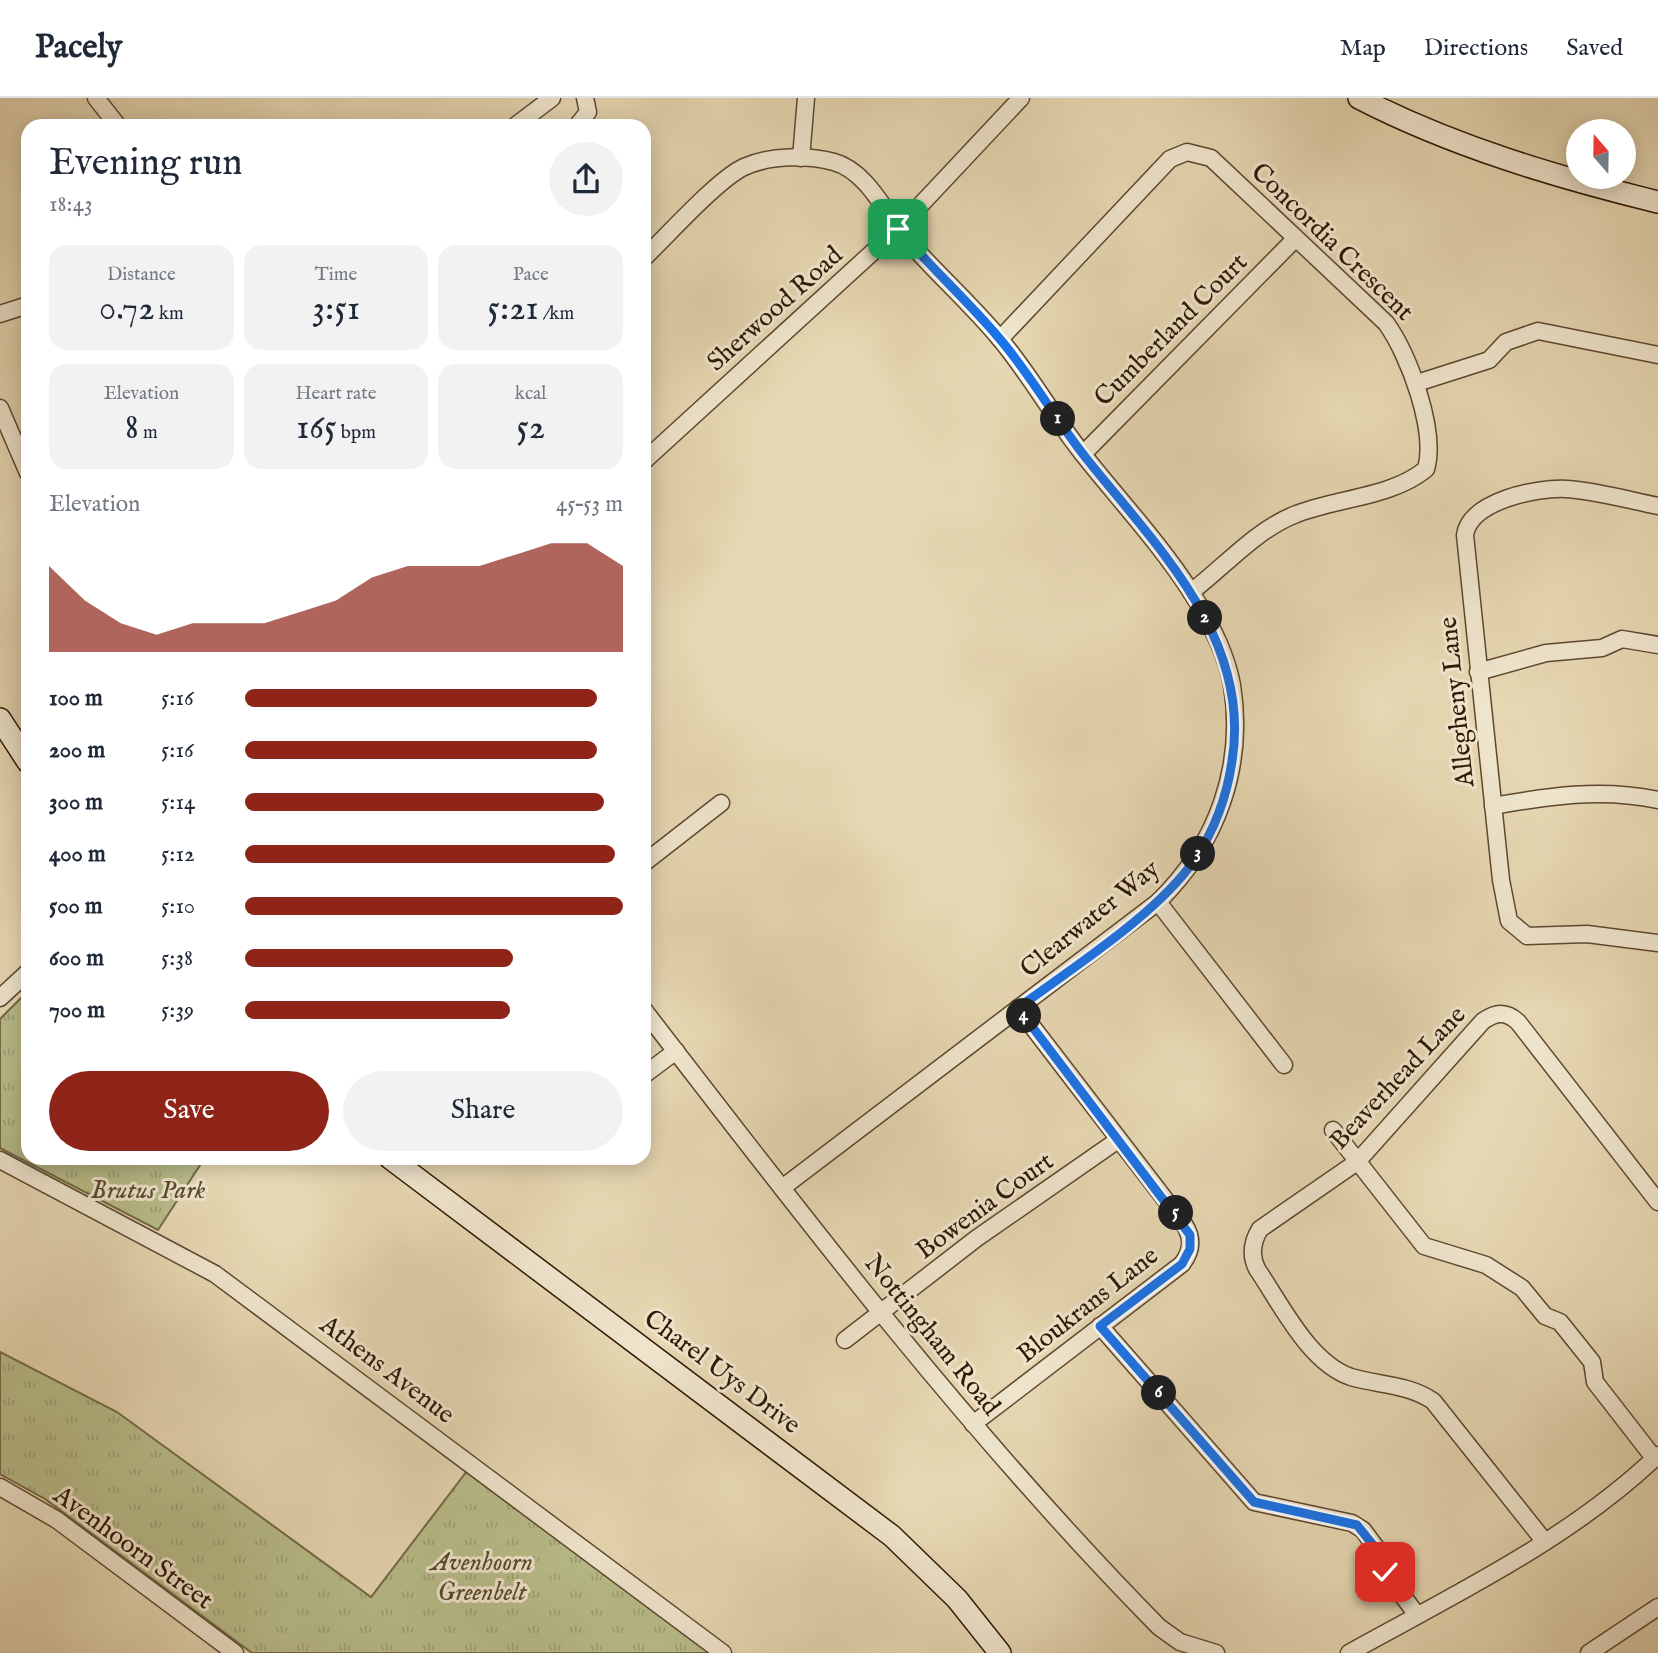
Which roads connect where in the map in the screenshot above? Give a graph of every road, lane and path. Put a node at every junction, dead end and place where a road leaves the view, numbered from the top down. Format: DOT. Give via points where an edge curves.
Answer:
graph roads {
  1 [pos="96,98"];
  2 [pos="552,98"];
  3 [pos="585,98"];
  4 [pos="806,98"];
  5 [pos="1021,98"];
  6 [pos="1359,98"];
  7 [pos="112,119"];
  8 [pos="524,119"];
  9 [pos="582,119"];
  10 [pos="801,158"];
  11 [pos="1658,202"];
  12 [pos="898,229"];
  13 [pos="1295,239"];
  14 [pos="651,251"];
  15 [pos="21,306"];
  16 [pos="0,314"];
  17 [pos="1000,339"];
  18 [pos="1658,355"];
  19 [pos="1417,383"];
  20 [pos="0,408"];
  21 [pos="1083,454"];
  22 [pos="651,455"];
  23 [pos="21,457"];
  24 [pos="1658,506"];
  25 [pos="1191,592"];
  26 [pos="1658,645"];
  27 [pos="1478,672"];
  28 [pos="0,719"];
  29 [pos="21,751"];
  30 [pos="1658,800"];
  31 [pos="721,803"];
  32 [pos="1493,806"];
  33 [pos="651,858"];
  34 [pos="1158,902"];
  35 [pos="1658,943"];
  36 [pos="21,978"];
  37 [pos="0,998"];
  38 [pos="1018,1008"];
  39 [pos="651,1019"];
  40 [pos="676,1051"];
  41 [pos="1284,1065"];
  42 [pos="651,1070"];
  43 [pos="1333,1130"];
  44 [pos="1118,1140"];
  45 [pos="0,1160"];
  46 [pos="1357,1162"];
  47 [pos="399,1165"];
  48 [pos="782,1188"];
  49 [pos="1658,1202"];
  50 [pos="881,1312"];
  51 [pos="1100,1326"];
  52 [pos="845,1340"];
  53 [pos="973,1424"];
  54 [pos="1656,1457"];
  55 [pos="0,1487"];
  56 [pos="1545,1542"];
  57 [pos="1658,1607"];
  58 [pos="1416,1615"];
  59 [pos="235,1653"];
  60 [pos="723,1653"];
  61 [pos="1000,1653"];
  62 [pos="1216,1653"];
  63 [pos="1349,1653"];
  64 [pos="1589,1653"];
  1 -- 7 [label="street"];
  2 -- 8 [label="street"];
  3 -- 9 [label="street" via="588,111"];
  4 -- 10 [label="street"];
  5 -- 12 [label="street, Sherwood Road"];
  6 -- 11 [label="main road" via="1471,146"];
  10 -- 12 [label="street, Clearwater Way" via="835,162 857,173"];
  10 -- 14 [label="street, Clearwater Way" via="743,167"];
  12 -- 17 [label="street, Clearwater Way"];
  12 -- 22 [label="street, Sherwood Road"];
  13 -- 17 [label="street, Concordia Crescent" via="1211,159 1196,152 1179,154"];
  13 -- 19 [label="street, Concordia Crescent" via="1386,323 1401,344"];
  13 -- 21 [label="street, Cumberland Court"];
  15 -- 16 [label="street"];
  17 -- 21 [label="street, Clearwater Way"];
  18 -- 19 [label="street" via="1538,331 1506,342 1489,360"];
  19 -- 25 [label="street, Concordia Crescent" via="1428,446 1424,471 1394,486 1292,516"];
  20 -- 23 [label="street"];
  21 -- 25 [label="street, Clearwater Way"];
  24 -- 27 [label="street, Allegheny Lane" via="1558,489 1480,510 1469,521 1465,535"];
  25 -- 34 [label="street, Clearwater Way" via="1227,664 1236,740 1226,793 1213,829 1186,872"];
  26 -- 27 [label="street" via="1622,639 1602,648 1546,653"];
  27 -- 32 [label="street, Allegheny Lane"];
  28 -- 29 [label="main road"];
  30 -- 32 [label="street" via="1571,793"];
  31 -- 33 [label="street"];
  32 -- 35 [label="street, Allegheny Lane" via="1504,906 1516,930 1527,936 1611,935"];
  34 -- 38 [label="street, Clearwater Way"];
  34 -- 41 [label="street"];
  36 -- 37 [label="street"];
  38 -- 44 [label="street, Bloukrans Lane"];
  38 -- 48 [label="street, Clearwater Way"];
  39 -- 40 [label="street, Nottingham Road"];
  40 -- 42 [label="street"];
  40 -- 48 [label="street, Nottingham Road"];
  43 -- 46 [label="street"];
  44 -- 50 [label="street, Bowenia Court" via="977,1238"];
  44 -- 51 [label="street, Bloukrans Lane" via="1188,1229 1190,1249 1182,1264"];
  45 -- 60 [label="street, Athens Avenue" via="215,1274"];
  46 -- 49 [label="street, Beaverhead Lane" via="1483,1021 1503,1014 1518,1022"];
  46 -- 54 [label="street" via="1424,1246 1486,1265 1522,1288 1545,1316 1560,1322 1592,1362 1595,1382"];
  46 -- 56 [label="street, Beaverhead Lane" via="1260,1229 1254,1239 1253,1261 1324,1363 1351,1377 1407,1389 1433,1401"];
  47 -- 61 [label="main road, Charel Uys Drive" via="892,1536 957,1599"];
  48 -- 50 [label="street, Nottingham Road"];
  50 -- 52 [label="street, Bowenia Court"];
  50 -- 53 [label="street, Nottingham Road"];
  51 -- 53 [label="street, Bloukrans Lane"];
  51 -- 58 [label="street" via="1254,1502 1360,1527"];
  53 -- 62 [label="street, Nottingham Road" via="1159,1627 1192,1647"];
  54 -- 56 [label="street"];
  55 -- 59 [label="street, Avenhoorn Street" via="57,1520"];
  56 -- 58 [label="street"];
  57 -- 64 [label="street"];
  58 -- 63 [label="street"];
}
